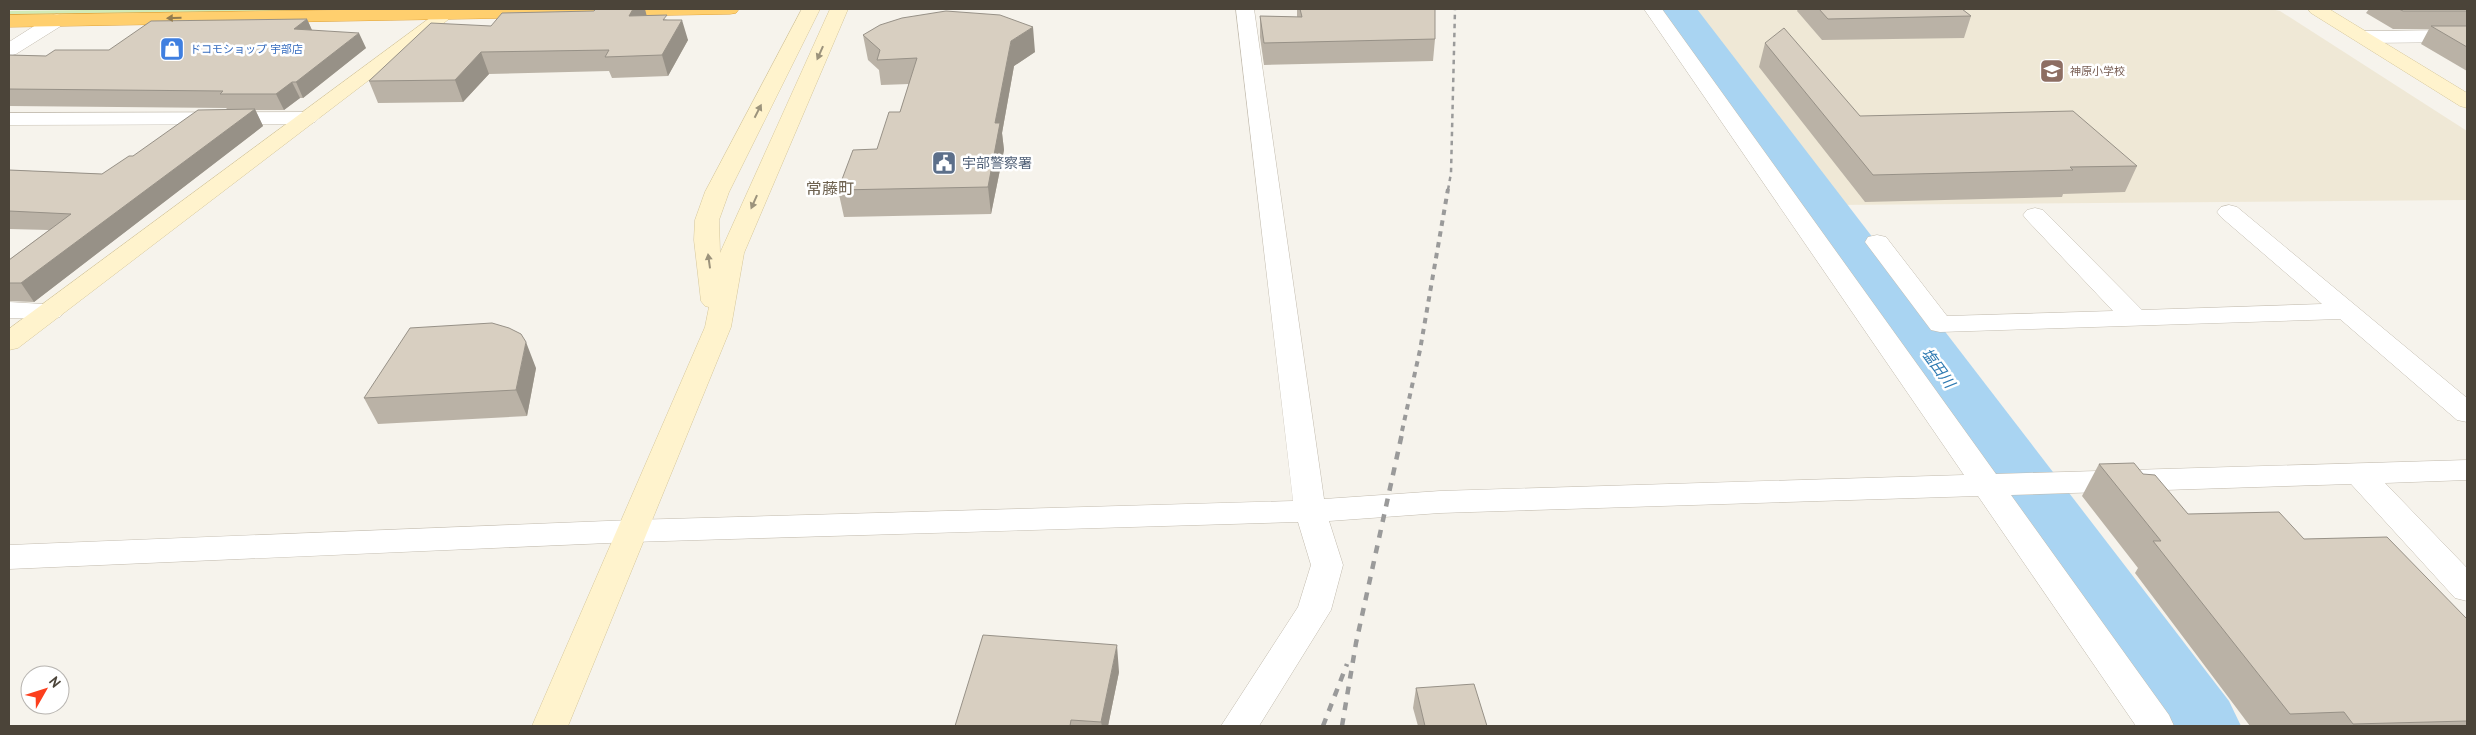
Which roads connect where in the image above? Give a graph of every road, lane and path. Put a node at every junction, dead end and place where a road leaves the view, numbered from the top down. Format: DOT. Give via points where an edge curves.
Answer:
graph roads {
  1 [pos="730,9"];
  2 [pos="811,9"];
  3 [pos="839,9"];
  4 [pos="1245,9"];
  5 [pos="1652,9"];
  6 [pos="2318,9"];
  7 [pos="451,11"];
  8 [pos="57,20"];
  9 [pos="9,21"];
  10 [pos="2467,36"];
  11 [pos="2364,38"];
  12 [pos="9,50"];
  13 [pos="2467,102"];
  14 [pos="308,118"];
  15 [pos="13,122"];
  16 [pos="2228,212"];
  17 [pos="2035,215"];
  18 [pos="1877,242"];
  19 [pos="9,310"];
  20 [pos="51,310"];
  21 [pos="2346,311"];
  22 [pos="2135,318"];
  23 [pos="718,327"];
  24 [pos="9,342"];
  25 [pos="2467,414"];
  26 [pos="2467,470"];
  27 [pos="2358,473"];
  28 [pos="1994,484"];
  29 [pos="1310,511"];
  30 [pos="632,531"];
  31 [pos="9,557"];
  32 [pos="2467,589"];
  33 [pos="550,726"];
  34 [pos="1239,726"];
  35 [pos="2156,726"];
  1 -- 7 [label="highway"];
  23 -- 2 [label="street, one-way" via="706,240 707,220 717,192"];
  3 -- 23 [label="street, one-way" via="732,252"];
  4 -- 29 [label="street"];
  5 -- 28 [label="street"];
  6 -- 11 [label="street"];
  7 -- 8 [label="highway, one-way"];
  7 -- 14 [label="street"];
  8 -- 9 [label="highway"];
  8 -- 12 [label="street"];
  10 -- 11 [label="street"];
  11 -- 13 [label="street"];
  14 -- 15 [label="street"];
  14 -- 20 [label="street"];
  16 -- 21 [label="street"];
  17 -- 22 [label="street"];
  18 -- 22 [label="street" via="1940,324"];
  19 -- 20 [label="street"];
  20 -- 24 [label="street"];
  21 -- 22 [label="street"];
  21 -- 25 [label="street"];
  23 -- 30 [label="street"];
  26 -- 27 [label="street"];
  27 -- 28 [label="street"];
  27 -- 32 [label="street"];
  28 -- 29 [label="street" via="1440,502"];
  28 -- 35 [label="street"];
  29 -- 30 [label="street"];
  29 -- 34 [label="street" via="1327,565 1314,610"];
  30 -- 31 [label="street"];
  30 -- 33 [label="street"];
}
